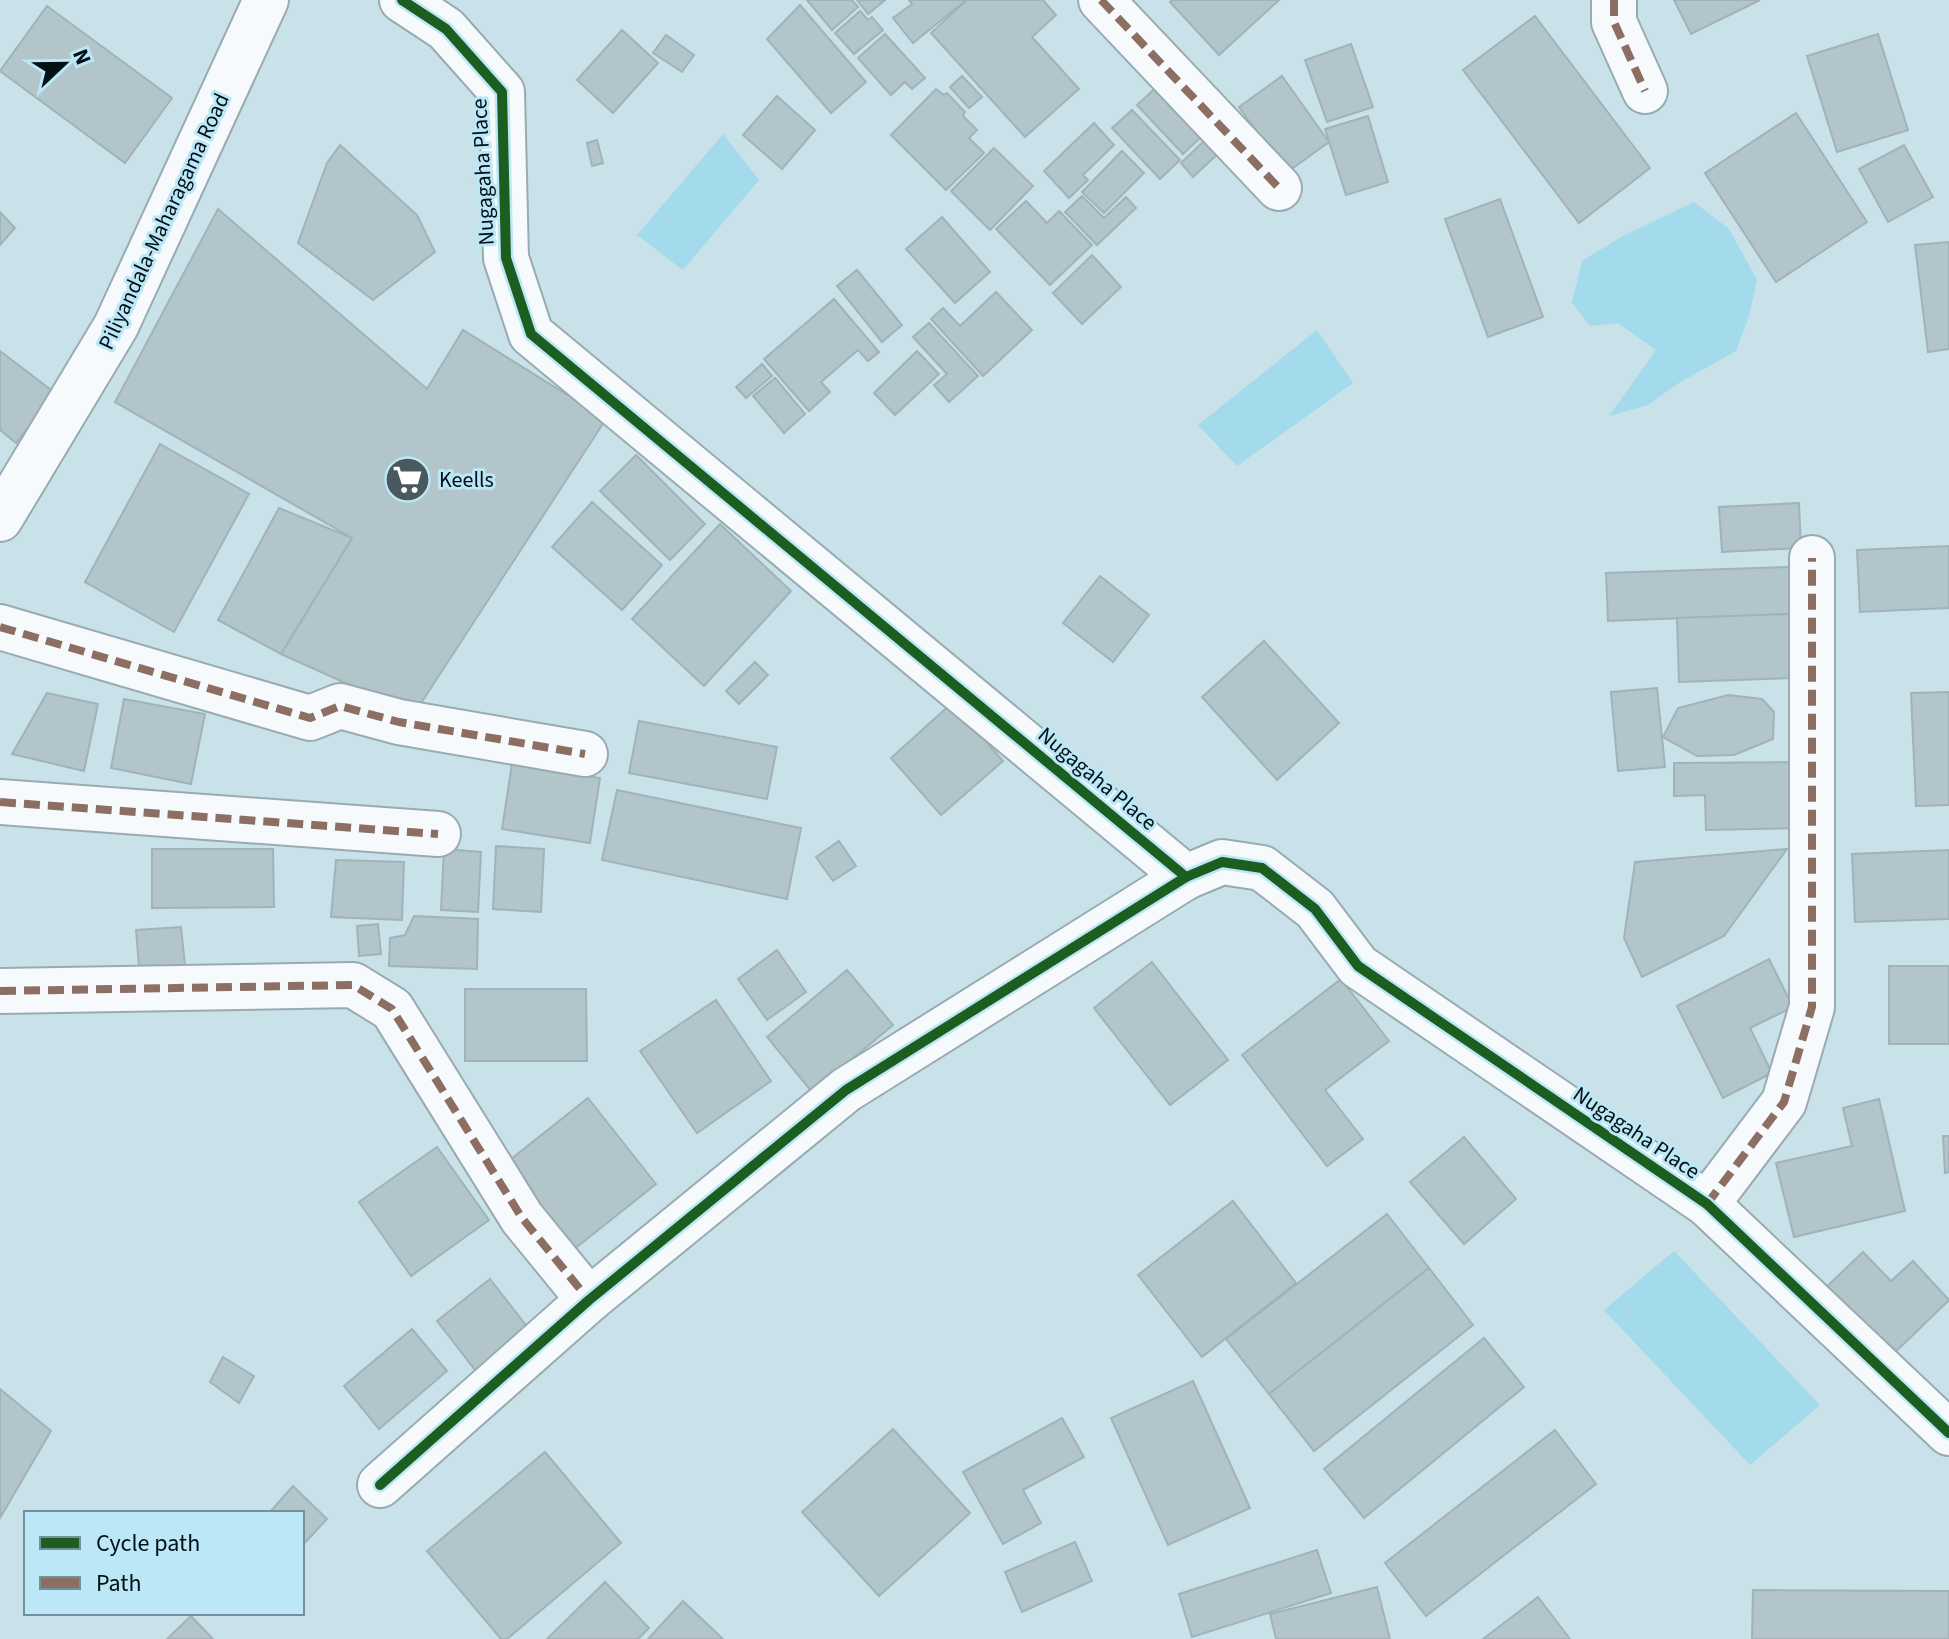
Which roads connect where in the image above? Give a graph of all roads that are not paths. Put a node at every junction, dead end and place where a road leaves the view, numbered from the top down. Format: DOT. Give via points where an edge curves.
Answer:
graph roads {
  1 [pos="266,0"];
  2 [pos="402,0"];
  3 [pos="1101,0"];
  4 [pos="1614,0"];
  5 [pos="1645,91"];
  6 [pos="1279,188"];
  7 [pos="0,519"];
  8 [pos="1812,558"];
  9 [pos="0,627"];
  10 [pos="585,754"];
  11 [pos="0,802"];
  12 [pos="438,834"];
  13 [pos="1186,877"];
  14 [pos="0,991"];
  15 [pos="1707,1204"];
  16 [pos="589,1300"];
  17 [pos="1949,1433"];
  18 [pos="380,1485"];
  1 -- 7 [label="street, Piliyandala-Maharagama Road" via="116,326"];
  2 -- 13 [label="street, Nugagaha Place" via="446,29 502,92 506,258 531,334"];
  3 -- 6 [label="street"];
  4 -- 5 [label="street" via="1614,22"];
  8 -- 15 [label="street" via="1812,1007 1784,1102"];
  9 -- 10 [label="street" via="310,718 340,706 399,722"];
  11 -- 12 [label="street"];
  13 -- 15 [label="street, Nugagaha Place" via="1222,862 1262,868 1315,909 1358,966"];
  13 -- 16 [label="street" via="846,1090"];
  14 -- 16 [label="street" via="353,985 392,1009 522,1218"];
  15 -- 17 [label="street, Nugagaha Place"];
  16 -- 18 [label="street"];
}
